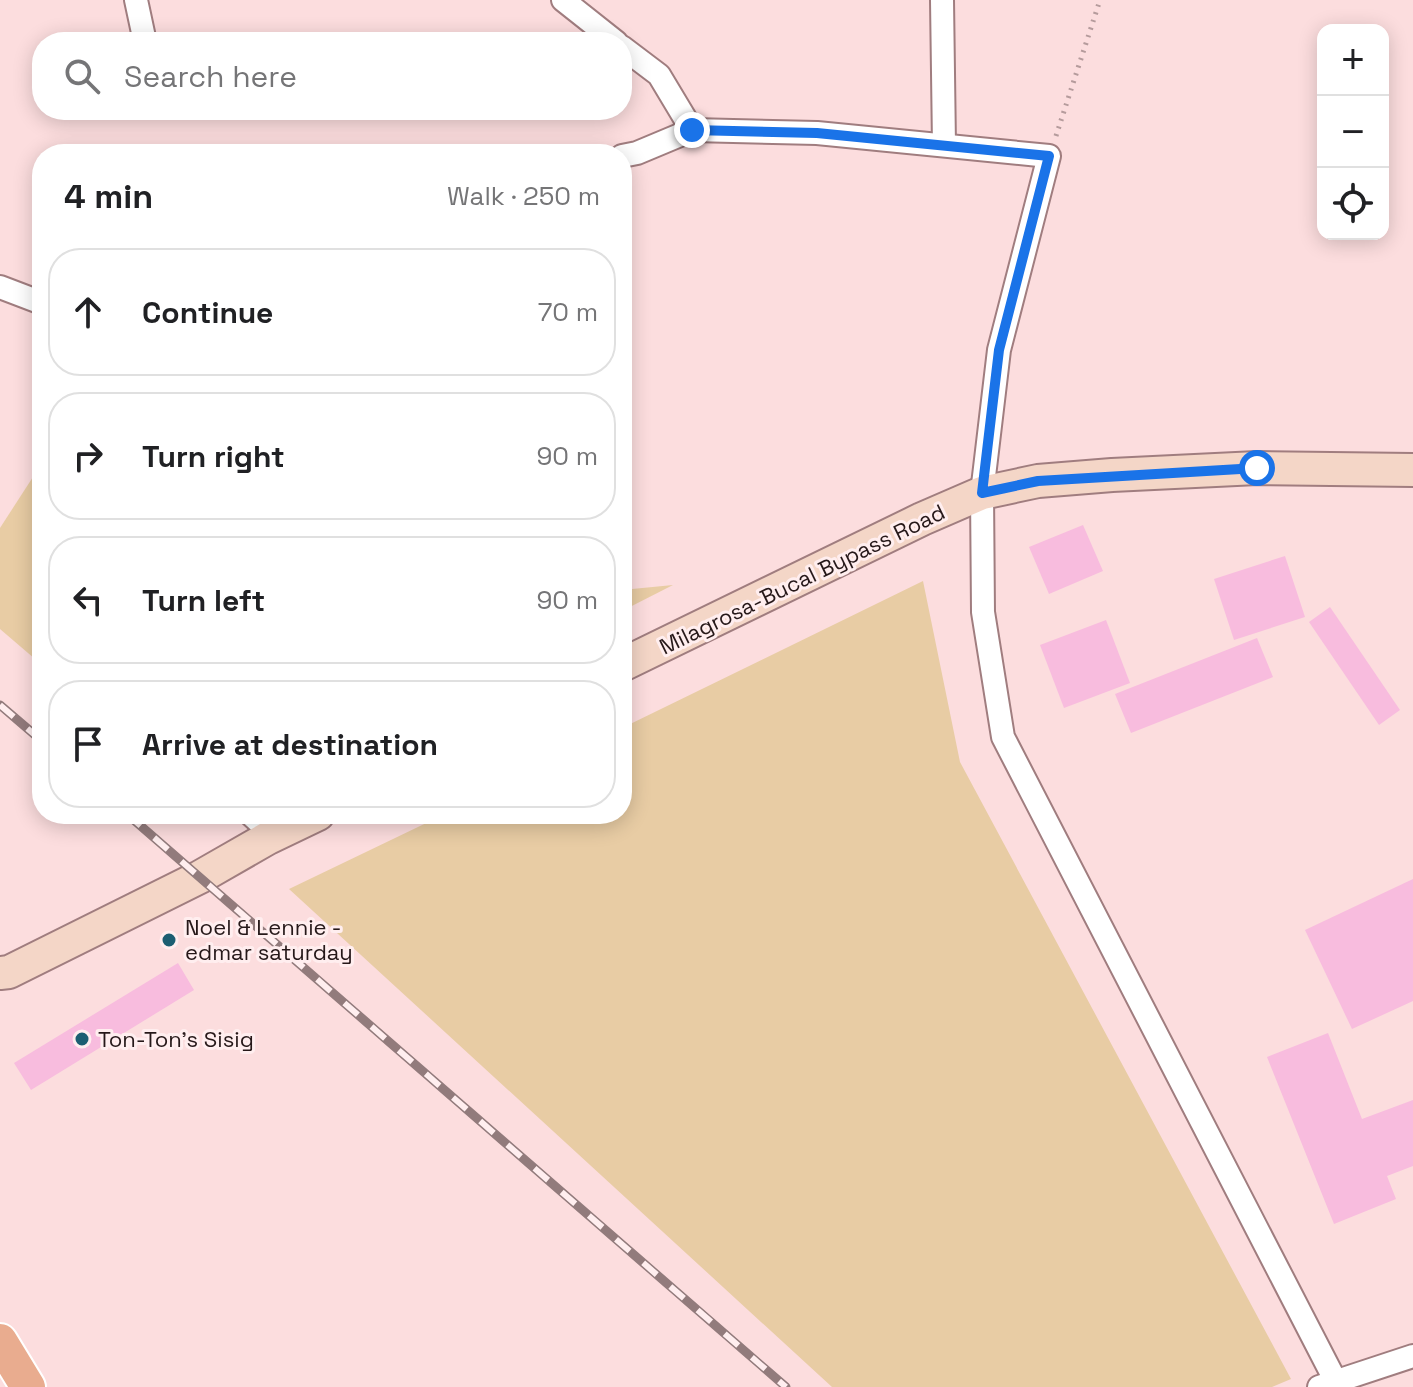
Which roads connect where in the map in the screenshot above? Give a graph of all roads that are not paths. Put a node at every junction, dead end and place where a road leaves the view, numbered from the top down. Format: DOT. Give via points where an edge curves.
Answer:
graph roads {
  1 [pos="136,0"];
  2 [pos="563,0"];
  3 [pos="942,0"];
  4 [pos="143,32"];
  5 [pos="603,32"];
  6 [pos="632,55"];
  7 [pos="692,130"];
  8 [pos="944,145"];
  9 [pos="632,154"];
  10 [pos="0,287"];
  11 [pos="32,299"];
  12 [pos="1413,470"];
  13 [pos="982,493"];
  14 [pos="632,660"];
  15 [pos="253,824"];
  16 [pos="297,824"];
  17 [pos="268,838"];
  18 [pos="2,973"];
  19 [pos="0,1341"];
  20 [pos="1412,1361"];
  21 [pos="1327,1384"];
  22 [pos="28,1387"];
  1 -- 4 [label="street"];
  2 -- 5 [label="street"];
  3 -- 8 [label="street"];
  6 -- 7 [label="street" via="659,75"];
  7 -- 8 [label="street" via="817,133"];
  7 -- 9 [label="street"];
  8 -- 13 [label="street" via="1049,156 999,350"];
  10 -- 11 [label="street"];
  12 -- 13 [label="main road, Milagrosa-Bucal Bypass Road" via="1257,468 1127,474 1038,481"];
  13 -- 14 [label="main road, Milagrosa-Bucal Bypass Road"];
  13 -- 21 [label="street" via="983,612 1003,737"];
  15 -- 17 [label="lane"];
  16 -- 17 [label="main road"];
  17 -- 18 [label="main road" via="200,877"];
  19 -- 22 [label="main road"];
  20 -- 21 [label="street"];
}
